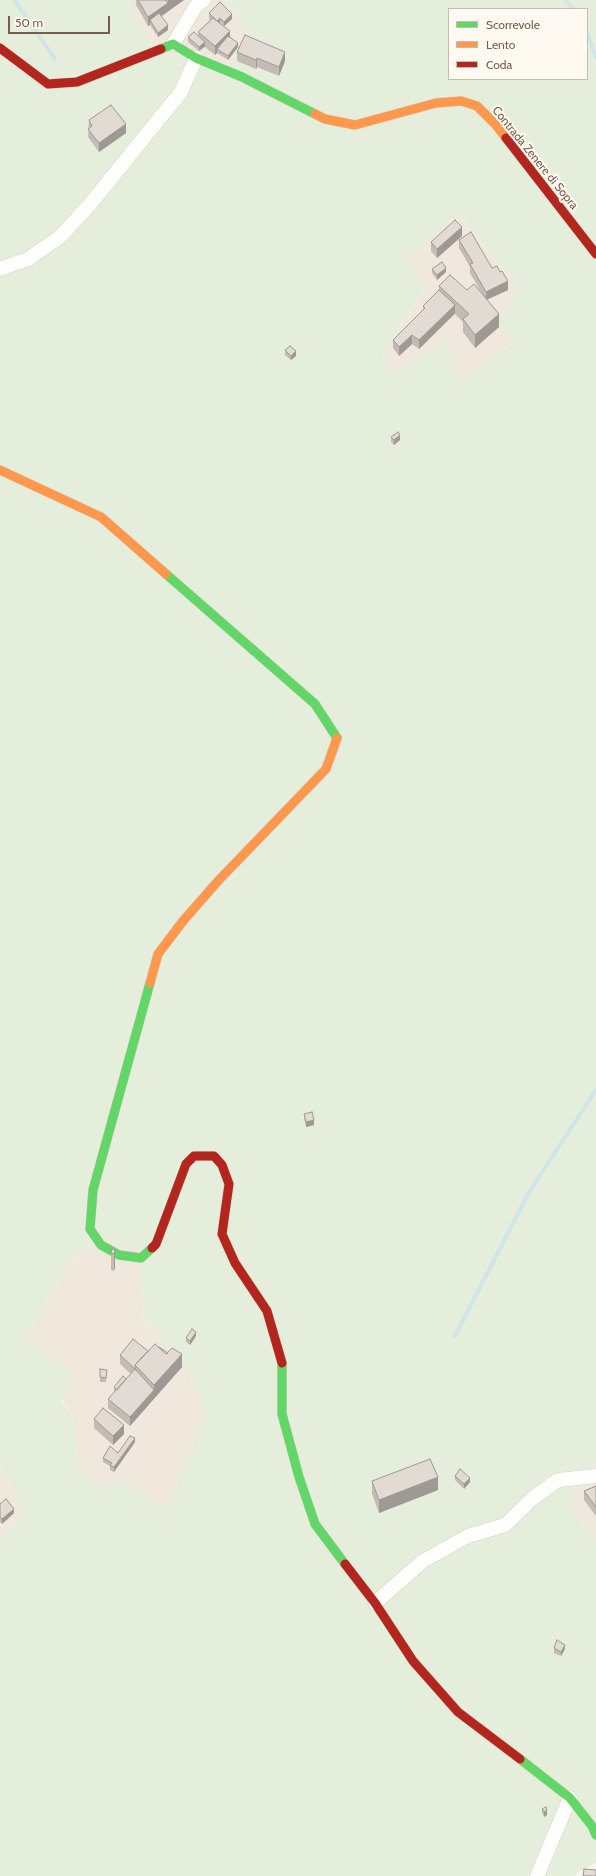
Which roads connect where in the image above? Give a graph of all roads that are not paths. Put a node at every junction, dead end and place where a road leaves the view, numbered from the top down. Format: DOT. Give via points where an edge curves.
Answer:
graph roads {
  1 [pos="204,0"];
  2 [pos="173,44"];
  3 [pos="0,48"];
  4 [pos="196,58"];
  5 [pos="596,254"];
  6 [pos="0,269"];
  7 [pos="0,470"];
  8 [pos="596,1476"];
  9 [pos="375,1603"];
  10 [pos="570,1798"];
  11 [pos="596,1835"];
  12 [pos="537,1876"];
  1 -- 2 [label="street" via="196,6"];
  2 -- 3 [label="street" via="77,82 48,84"];
  2 -- 4 [label="street, Contrada Zenere di Sopra"];
  4 -- 5 [label="street, Contrada Zenere di Sopra" via="242,77 325,119 355,125 436,103 461,101 477,106 495,124"];
  4 -- 6 [label="street" via="181,92 91,203 60,236 28,259"];
  7 -- 9 [label="street" via="101,517 314,704 338,739 326,768 218,881 158,954 95,1182 90,1229 100,1245 119,1255 141,1258 156,1244 186,1164 194,1156 204,1155 214,1156 222,1165 229,1184 222,1234 235,1263 267,1311 282,1360 282,1414 315,1524"];
  8 -- 9 [label="street" via="558,1480 505,1525 468,1536 423,1561"];
  9 -- 10 [label="street" via="413,1661 458,1712"];
  10 -- 11 [label="street"];
  10 -- 12 [label="street"];
}
